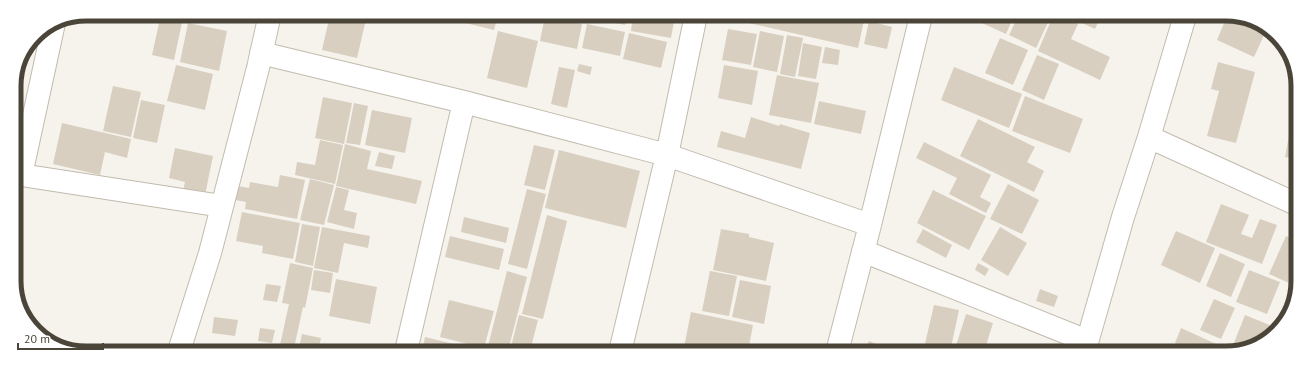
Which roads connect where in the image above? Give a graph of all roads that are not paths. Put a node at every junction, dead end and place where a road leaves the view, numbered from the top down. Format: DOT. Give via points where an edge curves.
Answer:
graph roads {
  1 [pos="268,21"];
  2 [pos="695,21"];
  3 [pos="920,21"];
  4 [pos="1184,21"];
  5 [pos="52,31"];
  6 [pos="261,53"];
  7 [pos="464,102"];
  8 [pos="1149,137"];
  9 [pos="667,155"];
  10 [pos="21,162"];
  11 [pos="21,175"];
  12 [pos="1291,202"];
  13 [pos="222,206"];
  14 [pos="870,225"];
  15 [pos="863,251"];
  16 [pos="181,346"];
  17 [pos="407,346"];
  18 [pos="621,346"];
  19 [pos="839,346"];
  20 [pos="1084,346"];
  21 [pos="1086,346"];
  1 -- 6 [label="street"];
  2 -- 9 [label="street"];
  3 -- 14 [label="street"];
  4 -- 8 [label="street"];
  5 -- 10 [label="street"];
  6 -- 7 [label="street"];
  6 -- 13 [label="street"];
  7 -- 9 [label="street"];
  7 -- 17 [label="street"];
  8 -- 12 [label="street"];
  8 -- 21 [label="street"];
  9 -- 14 [label="street"];
  9 -- 18 [label="street"];
  11 -- 13 [label="street"];
  13 -- 16 [label="street"];
  14 -- 15 [label="street"];
  15 -- 19 [label="street"];
  15 -- 20 [label="street"];
}
